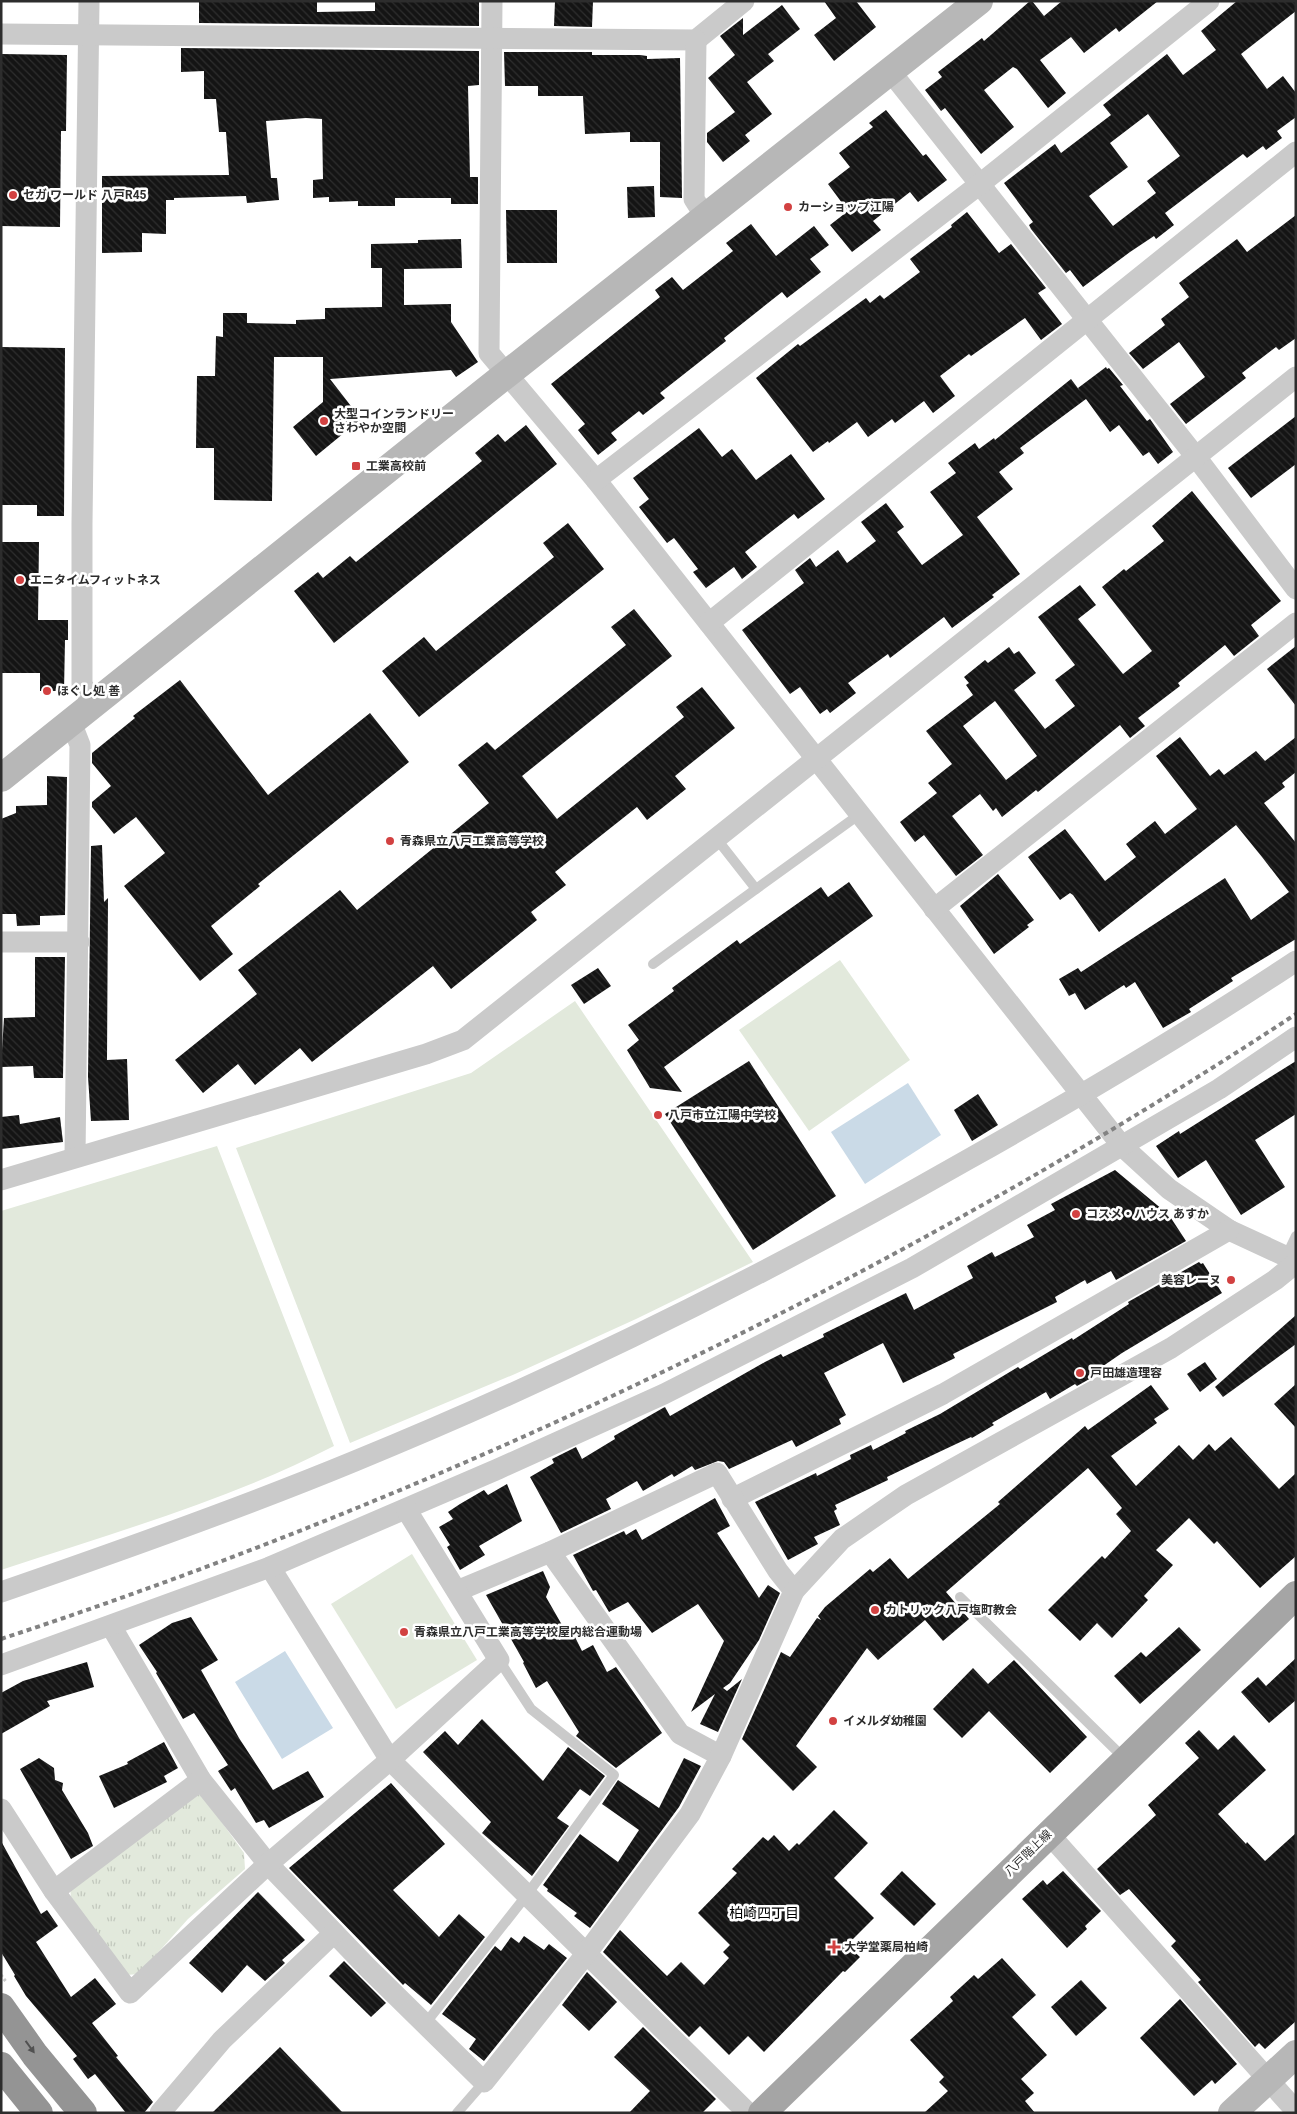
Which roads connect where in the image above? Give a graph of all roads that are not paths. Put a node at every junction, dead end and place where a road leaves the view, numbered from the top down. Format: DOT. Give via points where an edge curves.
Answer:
graph roads {
  1 [pos="89,1"];
  2 [pos="492,1"];
  3 [pos="744,1"];
  4 [pos="979,1"];
  5 [pos="1209,1"];
  6 [pos="1,34"];
  7 [pos="89,35"];
  8 [pos="492,39"];
  9 [pos="696,40"];
  10 [pos="890,71"];
  11 [pos="1296,152"];
  12 [pos="980,184"];
  13 [pos="706,218"];
  14 [pos="1086,319"];
  15 [pos="507,374"];
  16 [pos="1296,377"];
  17 [pos="1196,457"];
  18 [pos="596,480"];
  19 [pos="1296,589"];
  20 [pos="709,622"];
  21 [pos="1296,623"];
  22 [pos="92,704"];
  23 [pos="71,722"];
  24 [pos="816,757"];
  25 [pos="1,778"];
  26 [pos="860,814"];
  27 [pos="716,838"];
  28 [pos="756,889"];
  29 [pos="934,909"];
  30 [pos="1,942"];
  31 [pos="79,942"];
  32 [pos="1296,961"];
  33 [pos="653,964"];
  34 [pos="1296,1037"];
  35 [pos="1082,1095"];
  36 [pos="1122,1146"];
  37 [pos="75,1157"];
  38 [pos="1,1180"];
  39 [pos="1228,1230"];
  40 [pos="1296,1236"];
  41 [pos="1292,1260"];
  42 [pos="732,1499"];
  43 [pos="406,1509"];
  44 [pos="550,1552"];
  45 [pos="270,1567"];
  46 [pos="458,1590"];
  47 [pos="1,1592"];
  48 [pos="794,1592"];
  49 [pos="1296,1594"];
  50 [pos="960,1596"];
  51 [pos="111,1626"];
  52 [pos="499,1660"];
  53 [pos="1,1665"];
  54 [pos="721,1756"];
  55 [pos="390,1760"];
  56 [pos="1125,1760"];
  57 [pos="201,1780"];
  58 [pos="1,1809"];
  59 [pos="1048,1834"];
  60 [pos="268,1864"];
  61 [pos="54,1891"];
  62 [pos="526,1896"];
  63 [pos="334,1933"];
  64 [pos="586,1954"];
  65 [pos="1,2007"];
  66 [pos="425,2024"];
  67 [pos="1296,2054"];
  68 [pos="1,2066"];
  69 [pos="1268,2079"];
  70 [pos="484,2082"];
  71 [pos="1296,2111"];
  72 [pos="39,2113"];
  73 [pos="83,2113"];
  74 [pos="160,2113"];
  75 [pos="457,2113"];
  76 [pos="748,2113"];
  77 [pos="762,2113"];
  78 [pos="1232,2113"];
  1 -- 7 [label="street"];
  2 -- 8 [label="street"];
  3 -- 9 [label="street"];
  4 -- 10 [label="street"];
  5 -- 12 [label="street"];
  6 -- 7 [label="street"];
  7 -- 8 [label="street"];
  7 -- 22 [label="street" via="82,684"];
  8 -- 9 [label="street"];
  8 -- 15 [label="street" via="489,353"];
  9 -- 13 [label="street" via="694,199"];
  10 -- 12 [label="street"];
  10 -- 13 [label="street"];
  11 -- 14 [label="street"];
  12 -- 14 [label="street"];
  12 -- 18 [label="street"];
  13 -- 15 [label="street"];
  14 -- 17 [label="street"];
  14 -- 20 [label="street"];
  15 -- 18 [label="street"];
  15 -- 22 [label="street"];
  16 -- 17 [label="street"];
  17 -- 19 [label="street"];
  17 -- 24 [label="street"];
  18 -- 20 [label="street"];
  20 -- 24 [label="street"];
  21 -- 29 [label="street"];
  22 -- 23 [label="street"];
  23 -- 25 [label="street"];
  23 -- 31 [label="street" via="80,745"];
  24 -- 26 [label="street"];
  24 -- 27 [label="street"];
  26 -- 28 [label="lane"];
  26 -- 29 [label="street"];
  27 -- 28 [label="lane"];
  27 -- 37 [label="street" via="463,1040 417,1057"];
  28 -- 33 [label="lane"];
  29 -- 35 [label="street"];
  30 -- 31 [label="street"];
  31 -- 37 [label="street"];
  32 -- 35 [label="street"];
  34 -- 36 [label="street" via="1219,1089"];
  35 -- 36 [label="street"];
  35 -- 47 [label="street" via="767,1270 557,1373 322,1474"];
  36 -- 39 [label="street" via="1169,1189"];
  36 -- 43 [label="street" via="912,1268 673,1390"];
  37 -- 38 [label="street"];
  39 -- 41 [label="street"];
  39 -- 42 [label="street" via="943,1394"];
  40 -- 41 [label="lane"];
  41 -- 48 [label="street" via="1275,1280 1171,1348 906,1495 842,1539"];
  42 -- 44 [label="street" via="717,1473"];
  42 -- 48 [label="street"];
  43 -- 45 [label="street"];
  43 -- 46 [label="street"];
  44 -- 46 [label="street"];
  44 -- 54 [label="street" via="680,1734"];
  45 -- 51 [label="street"];
  45 -- 55 [label="street"];
  46 -- 52 [label="street"];
  48 -- 54 [label="street"];
  49 -- 56 [label="main road, 八戸階上線"];
  50 -- 56 [label="lane"];
  51 -- 53 [label="street"];
  51 -- 57 [label="street"];
  52 -- 55 [label="street"];
  52 -- 62 [label="lane" via="531,1709 614,1775"];
  54 -- 64 [label="street" via="690,1814"];
  55 -- 60 [label="street"];
  55 -- 62 [label="street"];
  56 -- 59 [label="main road, 八戸階上線"];
  57 -- 60 [label="street"];
  57 -- 61 [label="street"];
  58 -- 61 [label="street"];
  59 -- 69 [label="street"];
  59 -- 77 [label="main road, 八戸階上線"];
  60 -- 61 [label="street" via="130,1993"];
  60 -- 63 [label="street"];
  62 -- 64 [label="street"];
  62 -- 66 [label="lane"];
  63 -- 66 [label="street"];
  63 -- 74 [label="street" via="222,2040"];
  64 -- 70 [label="street"];
  64 -- 76 [label="street"];
  65 -- 73 [label="highway, one-way"];
  66 -- 70 [label="street"];
  67 -- 69 [label="street"];
  68 -- 72 [label="highway"];
  69 -- 71 [label="street"];
  69 -- 78 [label="street"];
  70 -- 75 [label="lane"];
}
